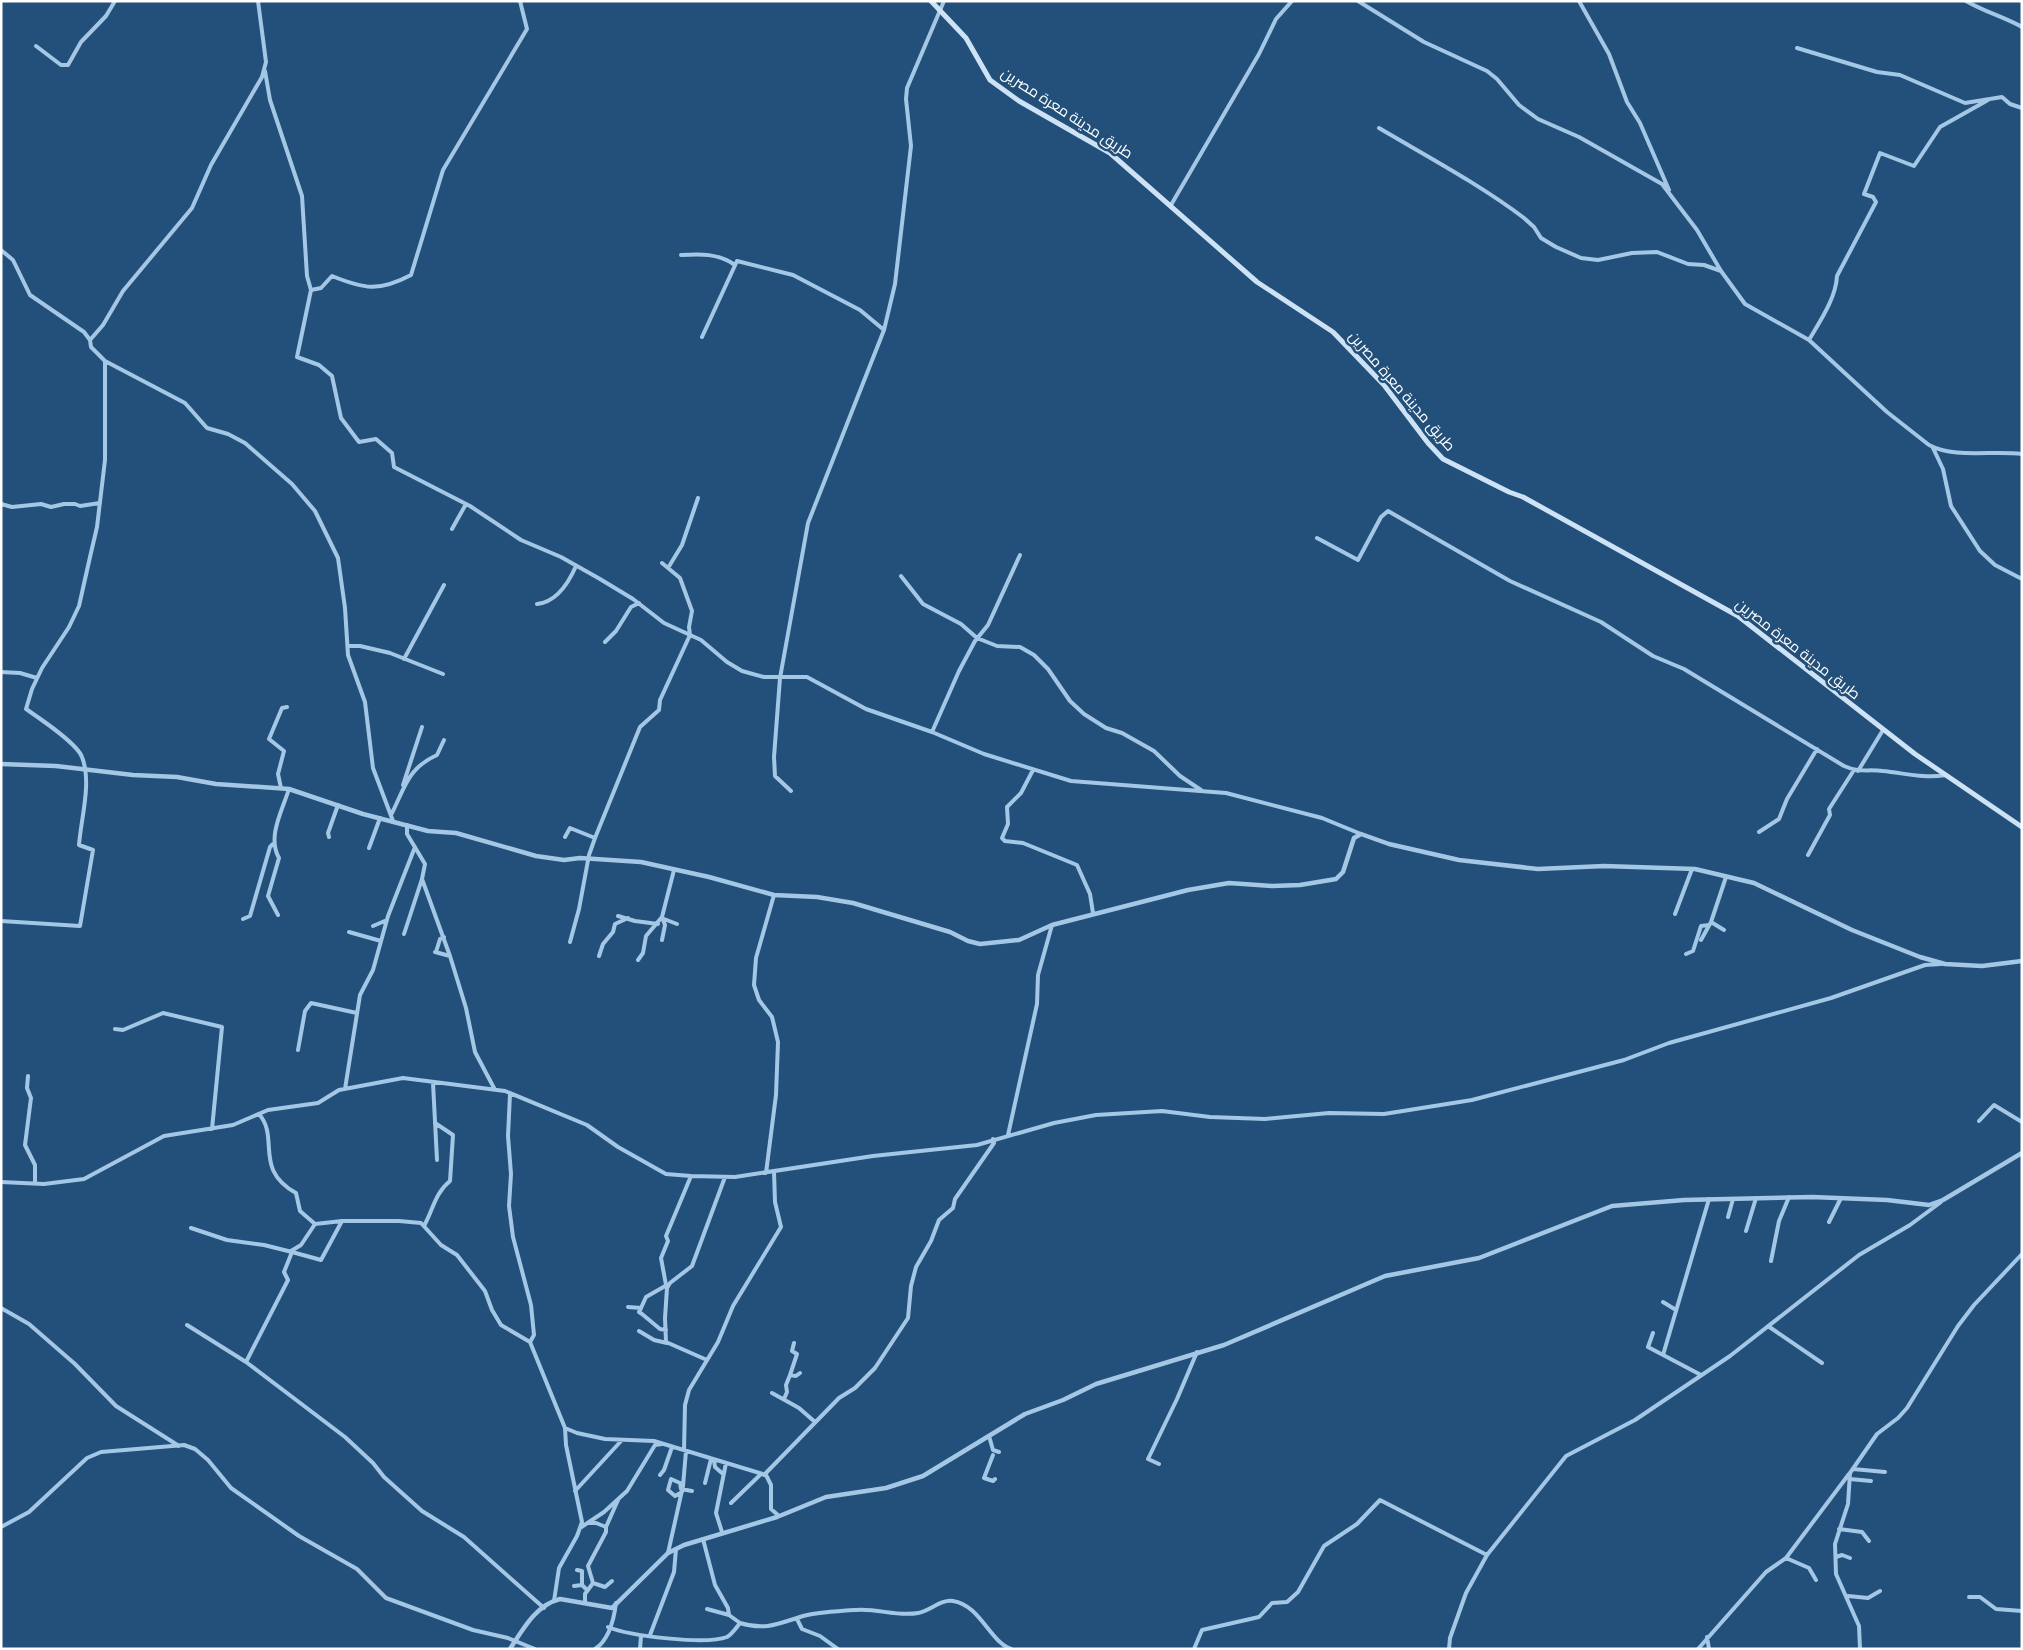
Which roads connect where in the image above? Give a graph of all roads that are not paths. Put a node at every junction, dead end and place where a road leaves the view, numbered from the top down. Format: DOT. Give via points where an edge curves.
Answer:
graph roads {
  1 [pos="115,1"];
  2 [pos="258,1"];
  3 [pos="520,1"];
  4 [pos="931,1"];
  5 [pos="944,1"];
  6 [pos="1292,1"];
  7 [pos="1358,1"];
  8 [pos="1579,1"];
  9 [pos="1966,1"];
  10 [pos="940,10"];
  11 [pos="2022,27"];
  12 [pos="36,46"];
  13 [pos="1797,48"];
  14 [pos="265,71"];
  15 [pos="1988,100"];
  16 [pos="2022,108"];
  17 [pos="1379,128"];
  18 [pos="1670,192"];
  19 [pos="1171,205"];
  20 [pos="1,250"];
  21 [pos="681,255"];
  22 [pos="735,265"];
  23 [pos="1722,271"];
  24 [pos="311,290"];
  25 [pos="884,330"];
  26 [pos="702,337"];
  27 [pos="90,340"];
  28 [pos="1809,340"];
  29 [pos="105,361"];
  30 [pos="1932,447"];
  31 [pos="2022,454"];
  32 [pos="698,498"];
  33 [pos="100,503"];
  34 [pos="1,504"];
  35 [pos="466,504"];
  36 [pos="452,529"];
  37 [pos="1317,538"];
  38 [pos="1020,555"];
  39 [pos="662,563"];
  40 [pos="576,566"];
  41 [pos="668,568"];
  42 [pos="901,576"];
  43 [pos="2022,579"];
  44 [pos="444,585"];
  45 [pos="638,603"];
  46 [pos="537,604"];
  47 [pos="690,635"];
  48 [pos="977,638"];
  49 [pos="605,642"];
  50 [pos="348,646"];
  51 [pos="404,659"];
  52 [pos="1,672"];
  53 [pos="443,674"];
  54 [pos="37,678"];
  55 [pos="780,678"];
  56 [pos="287,707"];
  57 [pos="422,727"];
  58 [pos="1883,730"];
  59 [pos="932,732"];
  60 [pos="444,740"];
  61 [pos="1817,749"];
  62 [pos="1,764"];
  63 [pos="85,769"];
  64 [pos="1033,770"];
  65 [pos="1856,771"];
  66 [pos="1948,775"];
  67 [pos="402,787"];
  68 [pos="281,788"];
  69 [pos="289,789"];
  70 [pos="1201,790"];
  71 [pos="791,791"];
  72 [pos="338,805"];
  73 [pos="392,813"];
  74 [pos="380,818"];
  75 [pos="393,821"];
  76 [pos="407,825"];
  77 [pos="2022,827"];
  78 [pos="1758,832"];
  79 [pos="1361,834"];
  80 [pos="329,837"];
  81 [pos="565,837"];
  82 [pos="595,838"];
  83 [pos="273,844"];
  84 [pos="415,847"];
  85 [pos="369,848"];
  86 [pos="1808,855"];
  87 [pos="589,859"];
  88 [pos="1692,869"];
  89 [pos="674,870"];
  90 [pos="1726,877"];
  91 [pos="422,879"];
  92 [pos="774,895"];
  93 [pos="1093,913"];
  94 [pos="278,914"];
  95 [pos="1675,914"];
  96 [pos="618,916"];
  97 [pos="628,918"];
  98 [pos="663,918"];
  99 [pos="243,919"];
  100 [pos="387,920"];
  101 [pos="1,921"];
  102 [pos="658,924"];
  103 [pos="677,924"];
  104 [pos="1710,924"];
  105 [pos="1052,925"];
  106 [pos="373,926"];
  107 [pos="1724,930"];
  108 [pos="350,932"];
  109 [pos="404,934"];
  110 [pos="444,937"];
  111 [pos="662,940"];
  112 [pos="1702,940"];
  113 [pos="381,941"];
  114 [pos="570,942"];
  115 [pos="601,950"];
  116 [pos="1686,954"];
  117 [pos="450,956"];
  118 [pos="638,960"];
  119 [pos="2022,961"];
  120 [pos="1945,964"];
  121 [pos="357,1013"];
  122 [pos="114,1029"];
  123 [pos="298,1050"];
  124 [pos="28,1076"];
  125 [pos="433,1083"];
  126 [pos="345,1088"];
  127 [pos="494,1088"];
  128 [pos="510,1094"];
  129 [pos="259,1114"];
  130 [pos="1979,1121"];
  131 [pos="435,1122"];
  132 [pos="2022,1122"];
  133 [pos="212,1130"];
  134 [pos="1008,1135"];
  135 [pos="993,1139"];
  136 [pos="2022,1153"];
  137 [pos="437,1160"];
  138 [pos="774,1172"];
  139 [pos="766,1174"];
  140 [pos="691,1176"];
  141 [pos="725,1177"];
  142 [pos="1,1182"];
  143 [pos="34,1183"];
  144 [pos="1789,1197"];
  145 [pos="1756,1198"];
  146 [pos="1841,1198"];
  147 [pos="1709,1199"];
  148 [pos="1733,1199"];
  149 [pos="1943,1200"];
  150 [pos="1728,1217"];
  151 [pos="342,1221"];
  152 [pos="1829,1222"];
  153 [pos="315,1224"];
  154 [pos="424,1226"];
  155 [pos="191,1228"];
  156 [pos="1746,1231"];
  157 [pos="292,1252"];
  158 [pos="2022,1254"];
  159 [pos="1771,1261"];
  160 [pos="667,1285"];
  161 [pos="1664,1302"];
  162 [pos="628,1307"];
  163 [pos="1,1308"];
  164 [pos="641,1308"];
  165 [pos="1676,1310"];
  166 [pos="187,1325"];
  167 [pos="1768,1326"];
  168 [pos="666,1330"];
  169 [pos="639,1331"];
  170 [pos="1653,1333"];
  171 [pos="530,1342"];
  172 [pos="667,1343"];
  173 [pos="794,1343"];
  174 [pos="1197,1352"];
  175 [pos="1663,1355"];
  176 [pos="707,1360"];
  177 [pos="246,1362"];
  178 [pos="1822,1363"];
  179 [pos="800,1373"];
  180 [pos="790,1375"];
  181 [pos="1701,1375"];
  182 [pos="772,1393"];
  183 [pos="784,1399"];
  184 [pos="815,1422"];
  185 [pos="565,1428"];
  186 [pos="989,1436"];
  187 [pos="622,1440"];
  188 [pos="664,1444"];
  189 [pos="179,1446"];
  190 [pos="672,1446"];
  191 [pos="685,1450"];
  192 [pos="713,1459"];
  193 [pos="726,1463"];
  194 [pos="1160,1464"];
  195 [pos="1851,1471"];
  196 [pos="1884,1472"];
  197 [pos="723,1474"];
  198 [pos="762,1474"];
  199 [pos="660,1475"];
  200 [pos="684,1477"];
  201 [pos="995,1479"];
  202 [pos="1850,1479"];
  203 [pos="1870,1481"];
  204 [pos="680,1483"];
  205 [pos="705,1483"];
  206 [pos="682,1490"];
  207 [pos="575,1491"];
  208 [pos="692,1491"];
  209 [pos="619,1498"];
  210 [pos="731,1503"];
  211 [pos="607,1509"];
  212 [pos="611,1515"];
  213 [pos="779,1516"];
  214 [pos="588,1523"];
  215 [pos="1,1527"];
  216 [pos="606,1527"];
  217 [pos="1839,1529"];
  218 [pos="578,1530"];
  219 [pos="722,1532"];
  220 [pos="702,1539"];
  221 [pos="1868,1541"];
  222 [pos="676,1549"];
  223 [pos="668,1553"];
  224 [pos="1487,1555"];
  225 [pos="1836,1557"];
  226 [pos="1786,1558"];
  227 [pos="1850,1558"];
  228 [pos="578,1570"];
  229 [pos="1816,1580"];
  230 [pos="612,1581"];
  231 [pos="593,1583"];
  232 [pos="582,1585"];
  233 [pos="574,1586"];
  234 [pos="587,1590"];
  235 [pos="1880,1591"];
  236 [pos="1848,1596"];
  237 [pos="1969,1597"];
  238 [pos="554,1601"];
  239 [pos="585,1603"];
  240 [pos="616,1603"];
  241 [pos="544,1608"];
  242 [pos="707,1609"];
  243 [pos="2022,1612"];
  244 [pos="729,1615"];
  245 [pos="797,1619"];
  246 [pos="740,1623"];
  247 [pos="608,1627"];
  248 [pos="650,1635"];
  249 [pos="641,1636"];
  250 [pos="1707,1637"];
  251 [pos="515,1641"];
  252 [pos="510,1649"];
  253 [pos="535,1649"];
  254 [pos="594,1649"];
  255 [pos="640,1649"];
  256 [pos="838,1649"];
  257 [pos="1011,1649"];
  258 [pos="1194,1649"];
  259 [pos="1449,1649"];
  260 [pos="1698,1649"];
  261 [pos="1709,1649"];
  262 [pos="1860,1649"];
  1 -- 12 [label="street" via="106,16 81,42 68,65 61,65"];
  2 -- 14 [label="street"];
  3 -- 24 [label="street" via="527,29 442,170 412,275 378,288 347,283 332,276 321,288"];
  4 -- 10 [label="main road, طريق مدينة معرة مصرين"];
  5 -- 10 [label="street"];
  6 -- 19 [label="street" via="1276,19"];
  7 -- 18 [label="street" via="1424,42 1487,71 1526,111 1627,163"];
  8 -- 18 [label="street" via="1609,54 1627,102 1640,123"];
  9 -- 11 [label="street"];
  10 -- 19 [label="main road, طريق مدينة معرة مصرين" via="966,38 990,80 1110,153"];
  10 -- 25 [label="street" via="907,88 911,146 895,284"];
  13 -- 15 [label="street" via="1877,72 1900,75 1965,103"];
  14 -- 24 [label="street" via="270,100 302,196 307,276"];
  14 -- 27 [label="street" via="211,164 192,208 123,291"];
  15 -- 16 [label="street" via="2002,97"];
  15 -- 28 [label="street" via="1940,127 1914,166 1880,153 1864,194 1876,202 1837,276 1837,286"];
  17 -- 23 [label="street" via="1488,193 1530,223 1541,238 1569,254 1598,260 1657,252 1688,264"];
  18 -- 23 [label="street"];
  19 -- 58 [label="main road, طريق مدينة معرة مصرين" via="1257,282 1333,332 1384,385 1443,459 1523,497 1734,613"];
  20 -- 27 [label="street" via="13,260 30,295 84,332"];
  21 -- 22 [label="street" via="704,253"];
  22 -- 25 [label="street" via="737,261 793,275 860,310"];
  22 -- 26 [label="street"];
  23 -- 28 [label="street" via="1745,304"];
  24 -- 35 [label="street" via="297,357 319,365 332,376 341,418 349,432 359,442 376,439 392,453 394,467"];
  25 -- 55 [label="street" via="808,523"];
  27 -- 29 [label="street" via="91,347"];
  28 -- 30 [label="street" via="1905,428"];
  29 -- 33 [label="street" via="106,430"];
  29 -- 50 [label="street" via="185,403 207,428 245,443 292,484 315,511 338,558"];
  30 -- 31 [label="street" via="1963,452"];
  30 -- 43 [label="street" via="1943,469 1951,506 1980,552 1994,565"];
  32 -- 41 [label="street" via="682,546"];
  33 -- 34 [label="street" via="52,507"];
  33 -- 54 [label="street" via="79,606"];
  35 -- 36 [label="street"];
  35 -- 40 [label="street" via="521,540"];
  37 -- 61 [label="street" via="1358,560 1381,517 1388,511 1510,581 1601,622 1654,656 1684,668"];
  38 -- 48 [label="street" via="988,626"];
  39 -- 41 [label="street"];
  40 -- 45 [label="street"];
  40 -- 46 [label="street" via="560,593"];
  41 -- 47 [label="street" via="680,578 692,608"];
  42 -- 48 [label="street" via="923,604 961,624"];
  44 -- 51 [label="street"];
  45 -- 47 [label="street" via="664,623"];
  45 -- 49 [label="street" via="631,607"];
  47 -- 55 [label="street" via="711,646 742,671"];
  47 -- 82 [label="street" via="660,700 659,710 640,727"];
  48 -- 59 [label="street"];
  48 -- 70 [label="street" via="997,646 1020,646 1034,655 1084,714 1154,751 1180,776"];
  50 -- 51 [label="street" via="360,646"];
  50 -- 73 [label="street" via="348,656 365,702 373,768"];
  51 -- 53 [label="street"];
  52 -- 54 [label="street"];
  54 -- 63 [label="street" via="26,709 82,755"];
  55 -- 59 [label="street" via="816,680 866,709"];
  55 -- 71 [label="street" via="773,772"];
  56 -- 68 [label="street" via="282,708 269,738 284,752 278,774"];
  57 -- 67 [label="street"];
  58 -- 65 [label="street"];
  58 -- 66 [label="main road, طريق مدينة معرة مصرين"];
  59 -- 64 [label="street"];
  60 -- 67 [label="street" via="437,755 418,767"];
  61 -- 65 [label="street"];
  61 -- 78 [label="street" via="1787,799 1779,819"];
  62 -- 63 [label="street"];
  63 -- 68 [label="street"];
  63 -- 101 [label="street" via="79,845 93,850 80,926"];
  64 -- 70 [label="street" via="1083,783"];
  64 -- 93 [label="street" via="1022,794 1006,809 1008,824 1002,838 1005,842 1023,842 1078,865 1090,894"];
  65 -- 66 [label="street" via="1878,770 1931,778"];
  65 -- 86 [label="street" via="1829,809 1830,815"];
  66 -- 77 [label="main road, طريق مدينة معرة مصرين"];
  67 -- 73 [label="street"];
  68 -- 69 [label="street"];
  69 -- 72 [label="street"];
  69 -- 83 [label="street"];
  70 -- 79 [label="street" via="1267,803 1339,823"];
  72 -- 74 [label="street"];
  72 -- 80 [label="street"];
  73 -- 75 [label="street"];
  74 -- 75 [label="street"];
  74 -- 85 [label="street"];
  75 -- 76 [label="street"];
  76 -- 84 [label="street"];
  76 -- 87 [label="street" via="428,831 456,833 544,858"];
  79 -- 88 [label="street" via="1459,860 1528,868"];
  79 -- 93 [label="street" via="1354,838 1343,872 1336,879 1300,885 1229,883"];
  81 -- 82 [label="street" via="570,828"];
  82 -- 87 [label="street"];
  83 -- 94 [label="street" via="279,858 268,896"];
  83 -- 99 [label="street" via="250,916"];
  84 -- 91 [label="street" via="425,864"];
  84 -- 100 [label="street"];
  87 -- 89 [label="street" via="641,862"];
  87 -- 114 [label="street"];
  88 -- 90 [label="street"];
  88 -- 95 [label="street"];
  89 -- 92 [label="street"];
  89 -- 98 [label="street"];
  90 -- 104 [label="street"];
  90 -- 120 [label="street" via="1754,883 1885,944"];
  91 -- 109 [label="street"];
  91 -- 110 [label="street"];
  92 -- 105 [label="street" via="853,903 980,944 1019,940"];
  92 -- 139 [label="street" via="756,958 754,984 759,1000 772,1017 778,1042 776,1095"];
  93 -- 105 [label="street"];
  96 -- 97 [label="street"];
  97 -- 102 [label="street"];
  97 -- 115 [label="street" via="615,924"];
  98 -- 102 [label="street"];
  98 -- 103 [label="street"];
  98 -- 111 [label="street"];
  100 -- 106 [label="street"];
  100 -- 113 [label="street"];
  102 -- 118 [label="street" via="646,936 643,953"];
  104 -- 107 [label="street"];
  104 -- 112 [label="street"];
  104 -- 116 [label="street" via="1701,926 1692,951"];
  105 -- 134 [label="street" via="1038,975 1037,1004"];
  108 -- 113 [label="street"];
  110 -- 117 [label="street"];
  110 -- 117 [label="street" via="435,952"];
  113 -- 121 [label="street" via="373,970 360,995"];
  117 -- 127 [label="street" via="475,1052"];
  119 -- 120 [label="street" via="1982,966"];
  120 -- 134 [label="street" via="1925,966 1831,998 1669,1043 1624,1060 1472,1100 1384,1114 1329,1113 1265,1119 1162,1111 1096,1115"];
  121 -- 123 [label="street" via="311,1003 305,1010"];
  121 -- 126 [label="street"];
  122 -- 133 [label="street" via="123,1030 163,1014 222,1027"];
  124 -- 143 [label="street" via="27,1088 31,1098 25,1145 35,1165"];
  125 -- 126 [label="street" via="403,1078"];
  125 -- 127 [label="street"];
  125 -- 131 [label="street"];
  126 -- 129 [label="street" via="318,1103"];
  127 -- 128 [label="street"];
  128 -- 140 [label="street" via="587,1125 666,1174"];
  128 -- 171 [label="street" via="509,1206 531,1305 534,1335"];
  129 -- 133 [label="street"];
  129 -- 153 [label="street" via="267,1132 269,1160 280,1182 296,1193 300,1211"];
  130 -- 132 [label="street" via="1994,1105"];
  131 -- 137 [label="street"];
  131 -- 154 [label="street" via="452,1135 450,1181 439,1190"];
  133 -- 143 [label="street" via="164,1136 84,1179"];
  134 -- 135 [label="street"];
  135 -- 138 [label="street" via="977,1144"];
  135 -- 184 [label="street" via="994,1143 955,1199 953,1208 939,1220 916,1267 908,1318 875,1368"];
  136 -- 149 [label="street"];
  138 -- 139 [label="street"];
  138 -- 176 [label="street" via="775,1202 781,1227 733,1306"];
  139 -- 141 [label="street"];
  140 -- 141 [label="street"];
  140 -- 160 [label="street" via="666,1236 668,1246 661,1258"];
  141 -- 160 [label="street" via="692,1266"];
  142 -- 143 [label="street"];
  144 -- 145 [label="street"];
  144 -- 146 [label="street"];
  144 -- 159 [label="street" via="1779,1221"];
  145 -- 148 [label="street"];
  145 -- 156 [label="street"];
  146 -- 149 [label="street" via="1929,1205"];
  146 -- 152 [label="street"];
  147 -- 148 [label="street"];
  147 -- 165 [label="street"];
  147 -- 174 [label="street" via="1612,1206 1479,1258 1385,1276 1224,1345"];
  148 -- 150 [label="street"];
  149 -- 167 [label="street" via="1910,1225 1859,1255"];
  151 -- 153 [label="street"];
  151 -- 154 [label="street" via="399,1221"];
  151 -- 157 [label="street" via="321,1260"];
  153 -- 157 [label="street" via="301,1245"];
  154 -- 171 [label="street" via="457,1255 485,1291 501,1325"];
  155 -- 157 [label="street" via="227,1240 264,1244"];
  157 -- 177 [label="street" via="284,1272 288,1280"];
  158 -- 195 [label="street" via="1974,1305 1907,1408 1877,1434"];
  160 -- 164 [label="street" via="646,1297"];
  160 -- 168 [label="street"];
  161 -- 165 [label="street"];
  162 -- 164 [label="street"];
  163 -- 189 [label="street" via="29,1324 116,1406"];
  164 -- 168 [label="street" via="639,1312"];
  165 -- 175 [label="street"];
  166 -- 177 [label="street"];
  167 -- 178 [label="street"];
  167 -- 181 [label="street"];
  168 -- 172 [label="street"];
  169 -- 172 [label="street"];
  170 -- 175 [label="street" via="1648,1347"];
  171 -- 185 [label="street"];
  172 -- 176 [label="street"];
  173 -- 180 [label="street" via="792,1351 797,1354"];
  174 -- 186 [label="street" via="1096,1384 1025,1414"];
  174 -- 194 [label="street" via="1148,1460"];
  175 -- 181 [label="street"];
  176 -- 191 [label="street" via="689,1390 685,1405"];
  177 -- 241 [label="street" via="345,1437 422,1511 464,1537"];
  179 -- 180 [label="street"];
  180 -- 183 [label="street"];
  181 -- 224 [label="street" via="1635,1420 1566,1456"];
  182 -- 183 [label="street"];
  183 -- 184 [label="street"];
  184 -- 198 [label="street"];
  185 -- 187 [label="street" via="586,1435"];
  185 -- 207 [label="street"];
  186 -- 201 [label="street" via="995,1456 984,1478"];
  186 -- 213 [label="street" via="923,1476 886,1488 826,1497"];
  187 -- 188 [label="street"];
  187 -- 207 [label="street"];
  188 -- 190 [label="street"];
  188 -- 209 [label="street" via="655,1445"];
  189 -- 215 [label="street" via="101,1452 87,1458 29,1512"];
  189 -- 251 [label="street" via="195,1449 231,1488 299,1536 357,1569 386,1598 473,1630"];
  190 -- 191 [label="street"];
  190 -- 199 [label="street"];
  191 -- 192 [label="street"];
  191 -- 200 [label="street"];
  192 -- 193 [label="street"];
  192 -- 197 [label="street" via="715,1467"];
  192 -- 205 [label="street"];
  193 -- 197 [label="street"];
  193 -- 198 [label="street"];
  195 -- 196 [label="street"];
  195 -- 202 [label="street"];
  195 -- 226 [label="street"];
  197 -- 219 [label="street" via="716,1513"];
  198 -- 210 [label="street"];
  198 -- 213 [label="street" via="770,1479 771,1509"];
  200 -- 204 [label="street"];
  200 -- 206 [label="street"];
  202 -- 203 [label="street"];
  202 -- 217 [label="street" via="1848,1504"];
  204 -- 206 [label="street"];
  204 -- 206 [label="street" via="671,1479 668,1490 675,1496"];
  206 -- 208 [label="street"];
  206 -- 223 [label="street"];
  207 -- 218 [label="street" via="582,1522"];
  209 -- 211 [label="street"];
  209 -- 212 [label="street"];
  211 -- 212 [label="street"];
  211 -- 214 [label="street"];
  212 -- 216 [label="street"];
  213 -- 219 [label="street"];
  214 -- 216 [label="street"];
  214 -- 218 [label="street"];
  216 -- 231 [label="street" via="588,1566"];
  217 -- 221 [label="street" via="1862,1532"];
  217 -- 225 [label="street"];
  218 -- 238 [label="street" via="578,1536 559,1568"];
  219 -- 220 [label="street"];
  220 -- 222 [label="street"];
  220 -- 244 [label="street" via="715,1585"];
  222 -- 223 [label="street"];
  222 -- 248 [label="street" via="674,1572"];
  223 -- 240 [label="street"];
  224 -- 258 [label="street" via="1380,1500 1357,1524 1324,1546 1302,1587 1287,1602 1272,1603 1259,1617 1202,1630"];
  224 -- 259 [label="street" via="1466,1593 1452,1630"];
  225 -- 227 [label="street"];
  225 -- 236 [label="street" via="1836,1574"];
  226 -- 229 [label="street" via="1809,1568"];
  226 -- 250 [label="street" via="1766,1572"];
  228 -- 232 [label="street" via="582,1571"];
  230 -- 231 [label="street" via="605,1587"];
  231 -- 234 [label="street"];
  232 -- 233 [label="street"];
  232 -- 234 [label="street"];
  234 -- 239 [label="street"];
  235 -- 236 [label="street" via="1868,1598"];
  236 -- 262 [label="street" via="1859,1626"];
  237 -- 243 [label="street" via="1980,1597 1996,1609"];
  238 -- 239 [label="street"];
  238 -- 241 [label="street"];
  239 -- 240 [label="street" via="612,1608"];
  240 -- 247 [label="street" via="614,1618"];
  241 -- 251 [label="street" via="536,1612"];
  242 -- 244 [label="street"];
  244 -- 246 [label="street"];
  245 -- 246 [label="street" via="774,1626"];
  245 -- 256 [label="street" via="802,1629 820,1636"];
  245 -- 257 [label="street" via="813,1614 856,1610 912,1614 932,1610 951,1600 982,1619 1003,1645"];
  246 -- 248 [label="street" via="731,1634 716,1639 671,1639"];
  247 -- 249 [label="street"];
  247 -- 254 [label="street" via="608,1633"];
  248 -- 249 [label="street"];
  249 -- 255 [label="street"];
  250 -- 260 [label="street"];
  250 -- 261 [label="street"];
  251 -- 252 [label="street"];
  251 -- 253 [label="street"];
}
